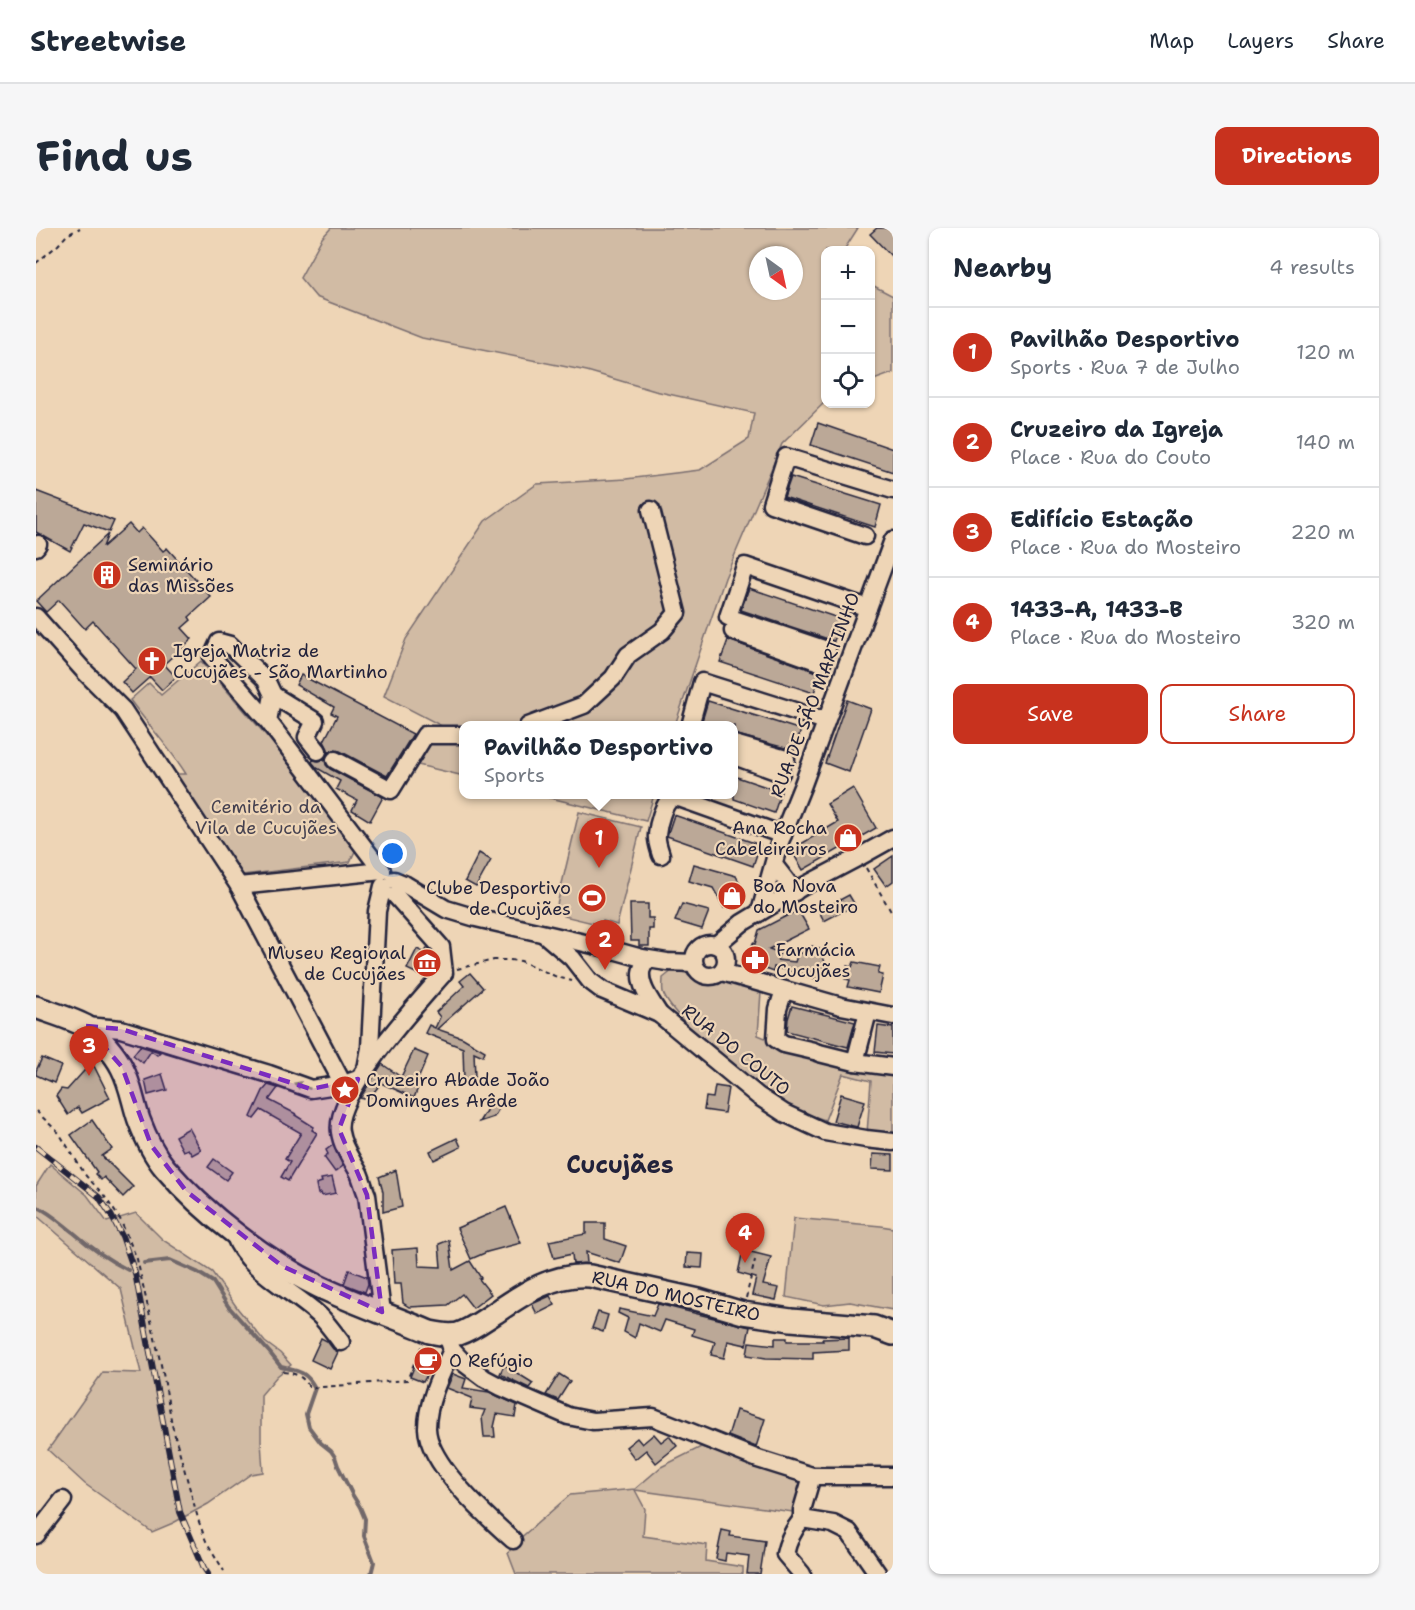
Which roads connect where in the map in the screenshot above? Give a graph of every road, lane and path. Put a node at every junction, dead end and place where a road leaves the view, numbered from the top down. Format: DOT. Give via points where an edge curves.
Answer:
graph roads {
  1 [pos="80,228"];
  2 [pos="36,263"];
  3 [pos="893,490"];
  4 [pos="651,510"];
  5 [pos="865,536"];
  6 [pos="893,540"];
  7 [pos="868,608"];
  8 [pos="36,616"];
  9 [pos="825,657"];
  10 [pos="273,695"];
  11 [pos="268,721"];
  12 [pos="541,721"];
  13 [pos="691,721"];
  14 [pos="826,721"];
  15 [pos="459,735"];
  16 [pos="738,746"];
  17 [pos="318,751"];
  18 [pos="738,757"];
  19 [pos="335,760"];
  20 [pos="670,799"];
  21 [pos="682,799"];
  22 [pos="783,834"];
  23 [pos="893,838"];
  24 [pos="661,855"];
  25 [pos="860,857"];
  26 [pos="774,865"];
  27 [pos="389,883"];
  28 [pos="239,886"];
  29 [pos="795,892"];
  30 [pos="760,912"];
  31 [pos="893,915"];
  32 [pos="542,932"];
  33 [pos="716,945"];
  34 [pos="646,959"];
  35 [pos="694,963"];
  36 [pos="460,968"];
  37 [pos="722,972"];
  38 [pos="572,981"];
  39 [pos="784,990"];
  40 [pos="38,1009"];
  41 [pos="868,1012"];
  42 [pos="891,1013"];
  43 [pos="659,1014"];
  44 [pos="86,1026"];
  45 [pos="855,1062"];
  46 [pos="893,1067"];
  47 [pos="356,1077"];
  48 [pos="36,1111"];
  49 [pos="893,1142"];
  50 [pos="234,1232"];
  51 [pos="755,1260"];
  52 [pos="382,1312"];
  53 [pos="743,1313"];
  54 [pos="893,1334"];
  55 [pos="443,1339"];
  56 [pos="341,1342"];
  57 [pos="283,1372"];
  58 [pos="812,1476"];
  59 [pos="893,1476"];
  60 [pos="63,1500"];
  61 [pos="802,1519"];
  62 [pos="36,1535"];
  63 [pos="513,1540"];
  64 [pos="224,1571"];
  65 [pos="801,1574"];
  66 [pos="878,1574"];
  1 -- 2 [label="path"];
  3 -- 5 [label="street" via="786,457 771,504"];
  4 -- 12 [label="street" via="677,613 662,632 628,655 613,678 584,705"];
  6 -- 7 [label="street, RUA DE SÃO MARTINHO"];
  7 -- 9 [label="street" via="745,566 724,628"];
  7 -- 14 [label="street, RUA DE SÃO MARTINHO"];
  8 -- 28 [label="street" via="123,710"];
  10 -- 11 [label="street"];
  10 -- 11 [label="street" via="267,680 231,645 219,642 212,657"];
  10 -- 17 [label="street" via="315,721 307,738"];
  11 -- 27 [label="street"];
  13 -- 14 [label="street" via="702,682"];
  14 -- 22 [label="street, RUA DE SÃO MARTINHO"];
  15 -- 19 [label="street" via="425,735 392,790"];
  16 -- 18 [label="street" via="783,766"];
  20 -- 24 [label="street" via="657,834"];
  21 -- 22 [label="street"];
  22 -- 26 [label="street, RUA DE SÃO MARTINHO"];
  23 -- 25 [label="street"];
  25 -- 29 [label="street"];
  25 -- 31 [label="path"];
  26 -- 29 [label="street"];
  26 -- 30 [label="street, RUA DE SÃO MARTINHO"];
  27 -- 28 [label="street"];
  27 -- 32 [label="street" via="406,885 446,909"];
  27 -- 47 [label="street" via="377,911 370,1048"];
  27 -- 47 [label="street" via="441,947 444,973"];
  28 -- 47 [label="street"];
  29 -- 30 [label="street"];
  30 -- 33 [label="street"];
  32 -- 34 [label="street"];
  32 -- 43 [label="street, RUA DO COUTO" via="602,990"];
  33 -- 35 [label="street" via="700,948"];
  33 -- 37 [label="street" via="726,957"];
  34 -- 35 [label="street"];
  34 -- 43 [label="street, RUA DO COUTO" via="642,984"];
  35 -- 37 [label="street" via="705,976"];
  36 -- 38 [label="path" via="494,960 521,961"];
  37 -- 39 [label="street"];
  39 -- 41 [label="street"];
  39 -- 45 [label="street" via="776,1039"];
  40 -- 44 [label="main road"];
  41 -- 42 [label="street"];
  41 -- 45 [label="street"];
  43 -- 49 [label="street, RUA DO COUTO" via="784,1113 825,1132"];
  47 -- 44 [label="street, one-way" via="311,1089 121,1029"];
  44 -- 50 [label="main road" via="122,1067 139,1121 163,1166"];
  45 -- 46 [label="street"];
  47 -- 52 [label="street" via="339,1129 367,1195"];
  48 -- 64 [label="path" via="59,1133 86,1176 114,1210 137,1259 172,1425 199,1522"];
  50 -- 52 [label="main road" via="320,1287"];
  50 -- 56 [label="street" via="238,1246 253,1263 320,1316"];
  51 -- 53 [label="path"];
  52 -- 55 [label="main road"];
  53 -- 54 [label="main road, RUA DO MOSTEIRO" via="874,1327"];
  53 -- 55 [label="main road, RUA DO MOSTEIRO" via="576,1275 521,1295 479,1324"];
  55 -- 57 [label="path" via="414,1362 407,1380 310,1388 295,1373"];
  55 -- 58 [label="street" via="484,1378 568,1416 593,1421 653,1417"];
  55 -- 63 [label="street" via="438,1382 428,1416 429,1442 438,1461 481,1511"];
  58 -- 59 [label="street"];
  58 -- 61 [label="street"];
  60 -- 62 [label="street"];
  61 -- 65 [label="street" via="788,1539 785,1554"];
  61 -- 66 [label="street" via="833,1524 849,1532"];
}
